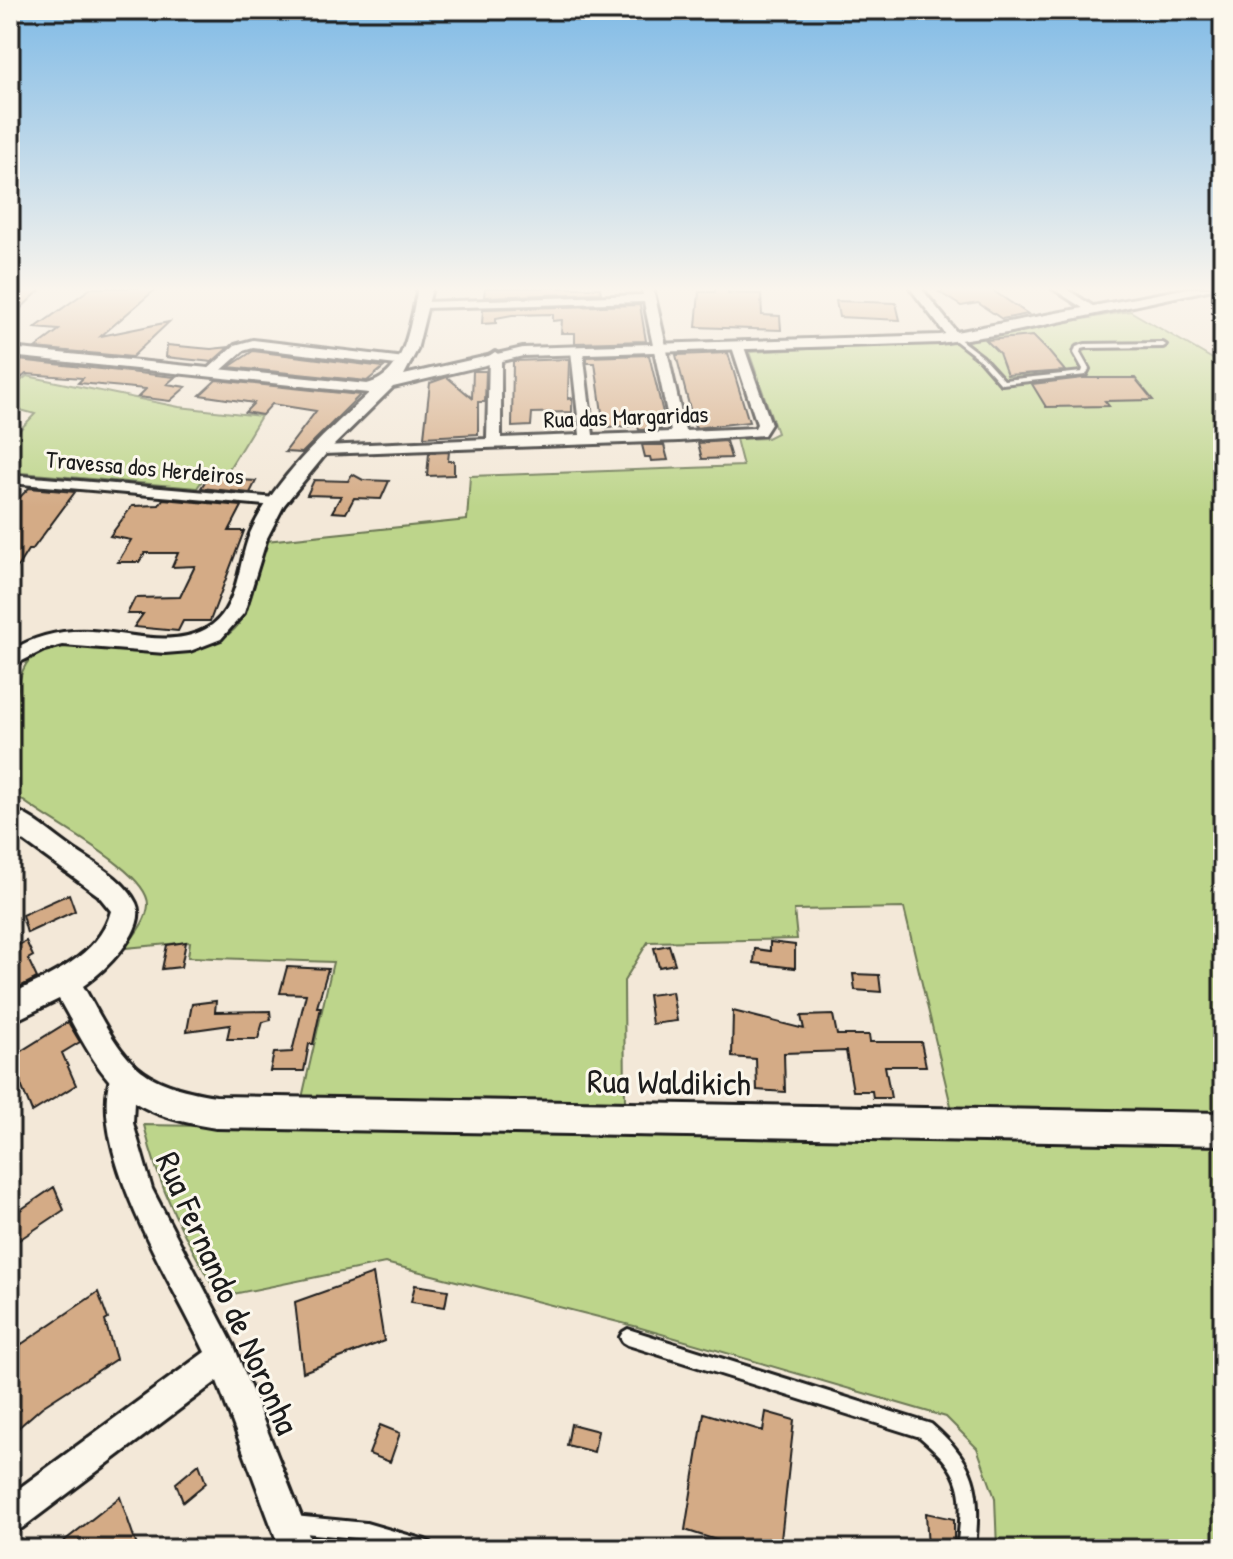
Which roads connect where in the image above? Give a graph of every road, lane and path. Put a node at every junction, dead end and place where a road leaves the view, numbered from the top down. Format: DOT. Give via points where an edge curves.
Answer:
graph roads {
  1 [pos="94,361"];
  2 [pos="225,361"];
  3 [pos="394,361"];
  4 [pos="478,361"];
  5 [pos="495,361"];
  6 [pos="578,361"];
  7 [pos="663,361"];
  8 [pos="743,361"];
  9 [pos="983,361"];
  10 [pos="1081,361"];
  11 [pos="405,362"];
  12 [pos="211,373"];
  13 [pos="384,387"];
  14 [pos="679,437"];
  15 [pos="587,440"];
  16 [pos="494,443"];
  17 [pos="323,450"];
  18 [pos="17,479"];
  19 [pos="10,495"];
  20 [pos="276,502"];
  21 [pos="10,660"];
  22 [pos="10,818"];
  23 [pos="64,980"];
  24 [pos="10,1010"];
  25 [pos="122,1079"];
  26 [pos="1223,1129"];
  27 [pos="628,1337"];
  28 [pos="223,1357"];
  29 [pos="10,1516"];
  30 [pos="292,1536"];
  31 [pos="425,1549"];
  32 [pos="966,1549"];
  1 -- 12 [label="street"];
  2 -- 12 [label="street"];
  3 -- 11 [label="street"];
  4 -- 13 [label="street"];
  5 -- 16 [label="street"];
  6 -- 15 [label="street"];
  7 -- 14 [label="street"];
  8 -- 14 [label="street, Rua das Margaridas" via="764,424 759,432"];
  9 -- 10 [label="lane" via="1002,382 1084,374"];
  11 -- 13 [label="street"];
  12 -- 13 [label="street" via="335,388"];
  13 -- 17 [label="street"];
  14 -- 15 [label="street, Rua das Margaridas"];
  15 -- 16 [label="street, Rua das Margaridas"];
  16 -- 17 [label="street, Rua das Margaridas"];
  17 -- 20 [label="street"];
  18 -- 19 [label="street"];
  18 -- 20 [label="street, Travessa dos Herdeiros"];
  20 -- 21 [label="street" via="257,537 231,620 201,641 52,637"];
  22 -- 23 [label="street" via="107,887 125,908 113,942 93,963"];
  23 -- 24 [label="street"];
  23 -- 25 [label="street"];
  25 -- 26 [label="street, Rua Waldikich" via="151,1100 216,1112"];
  25 -- 28 [label="street, Rua Fernando de Noronha" via="120,1123 140,1194"];
  27 -- 32 [label="lane" via="925,1430 962,1469 972,1500"];
  28 -- 29 [label="street"];
  28 -- 30 [label="street, Rua Fernando de Noronha"];
  30 -- 31 [label="lane" via="366,1531"];
}
